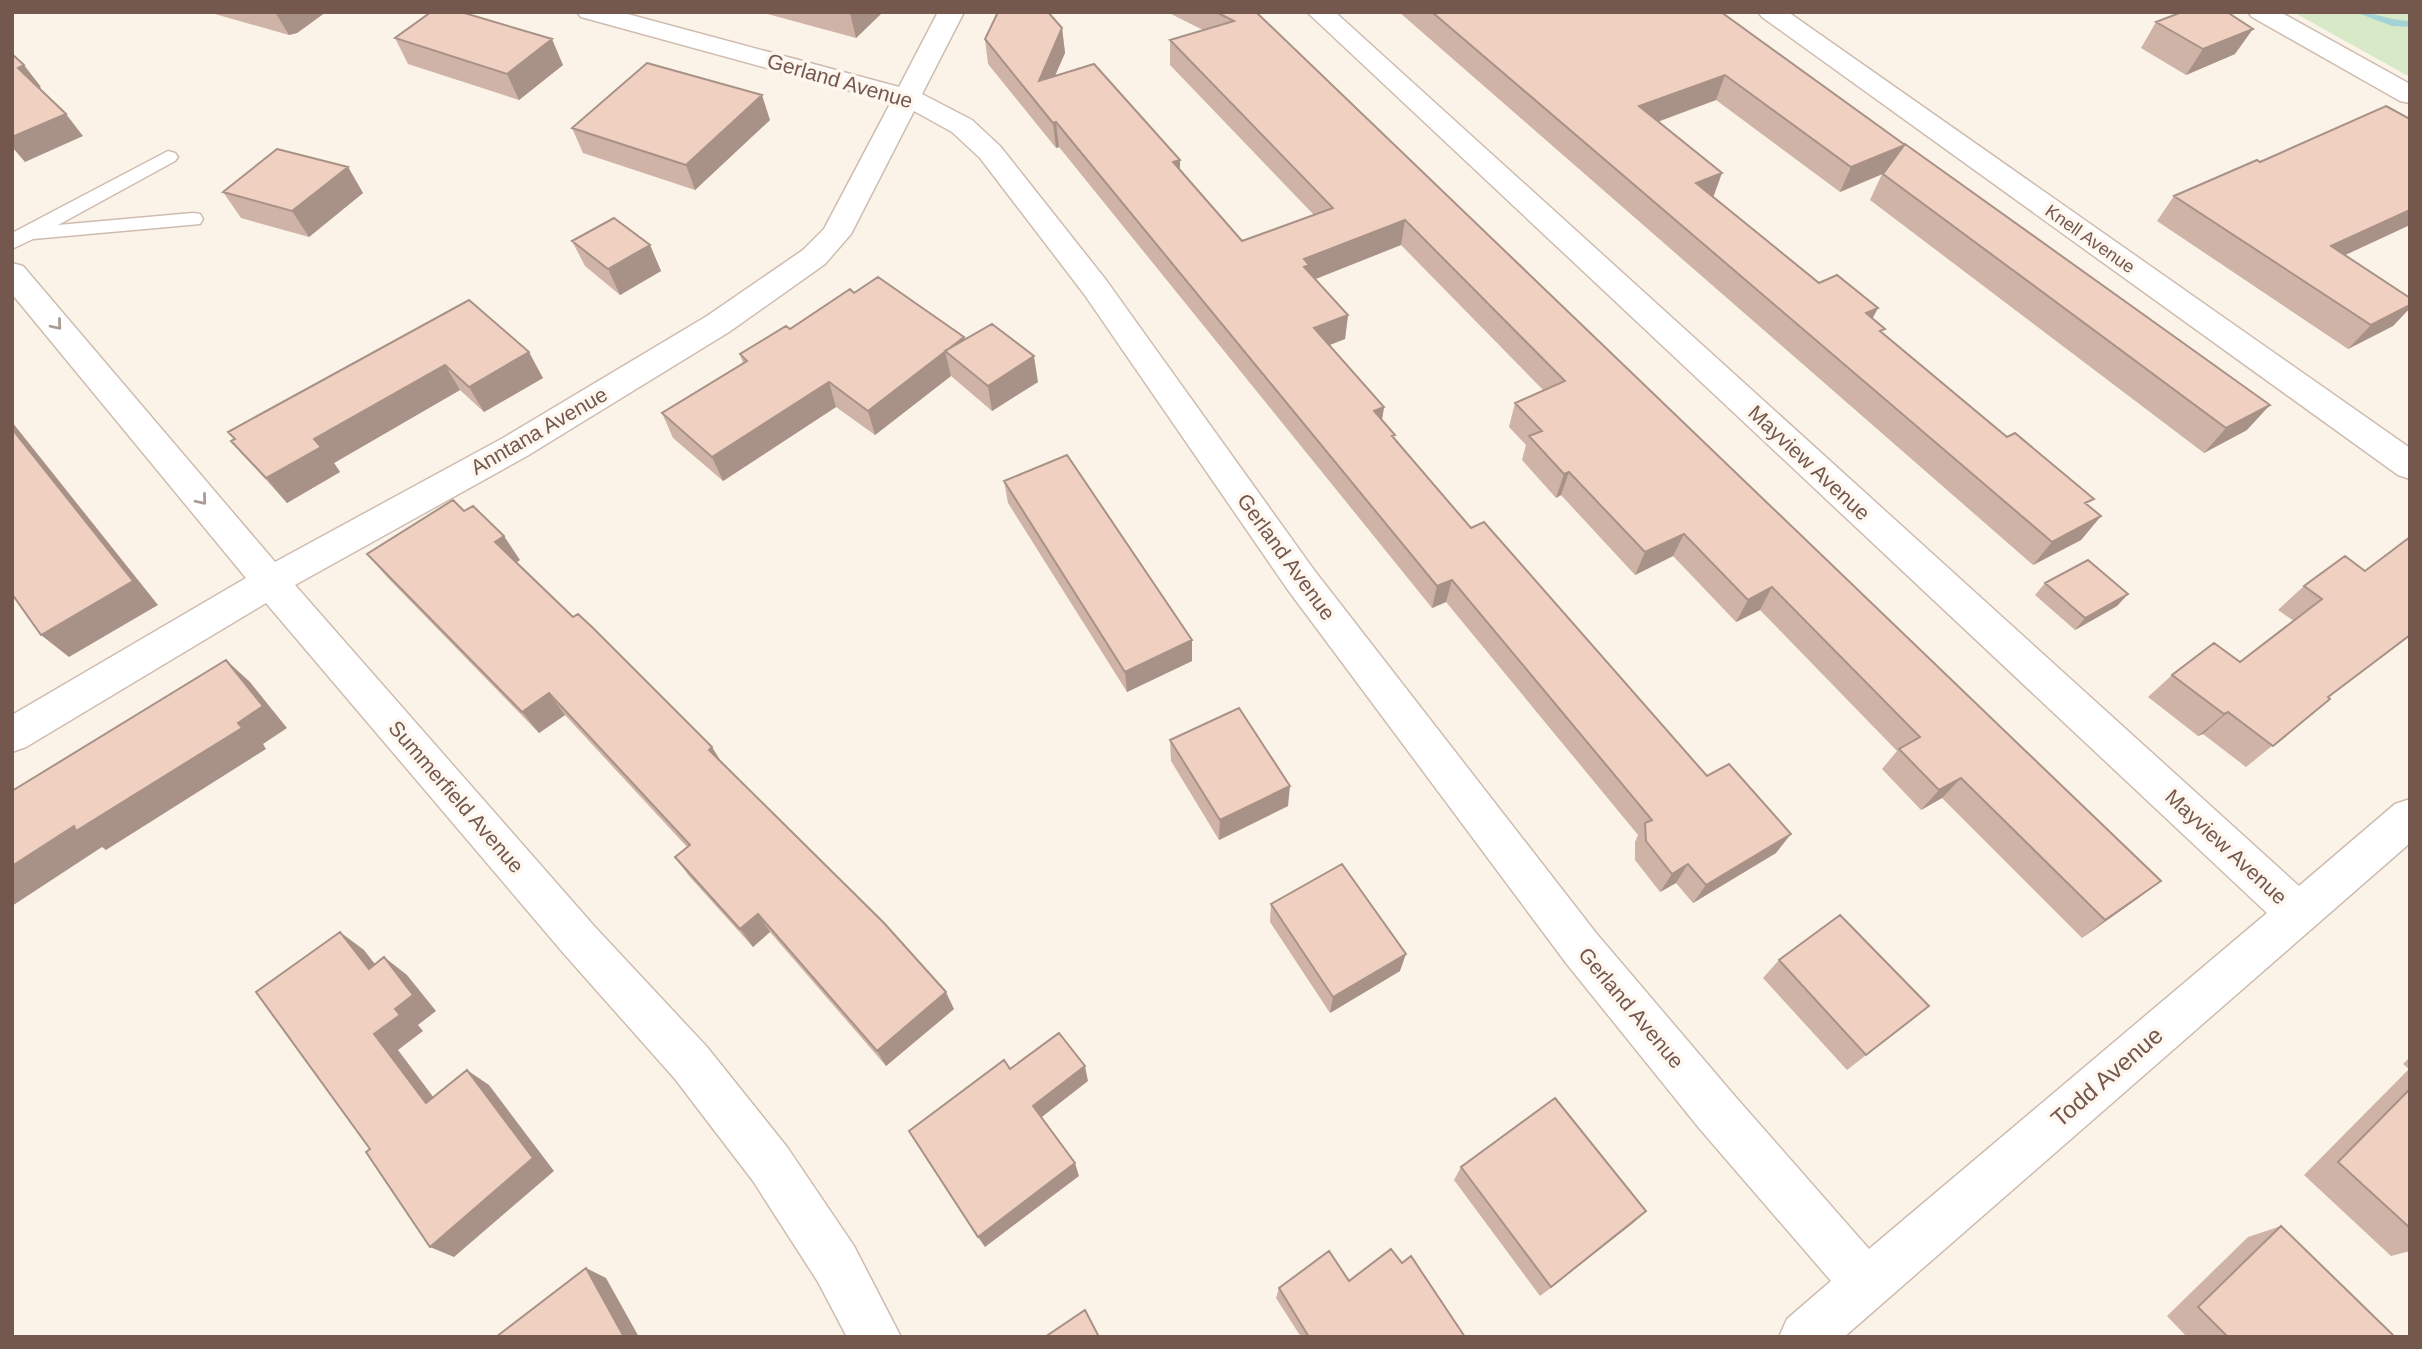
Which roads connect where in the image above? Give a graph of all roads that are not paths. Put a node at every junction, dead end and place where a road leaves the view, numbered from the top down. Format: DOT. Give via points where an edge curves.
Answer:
graph roads {
  1 [pos="590,12"];
  2 [pos="951,12"];
  3 [pos="1320,12"];
  4 [pos="1771,12"];
  5 [pos="2262,12"];
  6 [pos="2410,95"];
  7 [pos="908,98"];
  8 [pos="168,156"];
  9 [pos="193,219"];
  10 [pos="21,239"];
  11 [pos="12,274"];
  12 [pos="2410,466"];
  13 [pos="270,582"];
  14 [pos="12,735"];
  15 [pos="2410,817"];
  16 [pos="2298,913"];
  17 [pos="1867,1284"];
  18 [pos="875,1337"];
  19 [pos="1805,1337"];
  1 -- 7 [label="street, Gerland Avenue"];
  2 -- 7 [label="street, Anntana Avenue"];
  3 -- 16 [label="street, Mayview Avenue"];
  4 -- 12 [label="street, Knell Avenue"];
  5 -- 6 [label="street"];
  7 -- 13 [label="street, Anntana Avenue" via="836,234 804,265 718,324 515,447"];
  7 -- 17 [label="street, Gerland Avenue" via="962,126 990,152 1095,287 1301,580 1581,948"];
  8 -- 10 [label="lane"];
  9 -- 10 [label="lane"];
  11 -- 13 [label="street, Summerfield Avenue, one-way"];
  13 -- 14 [label="street, Anntana Avenue"];
  13 -- 18 [label="street, Summerfield Avenue" via="691,1063 770,1164 836,1264"];
  15 -- 16 [label="street, Todd Avenue"];
  16 -- 17 [label="street, Todd Avenue"];
  17 -- 19 [label="street, Todd Avenue"];
}
